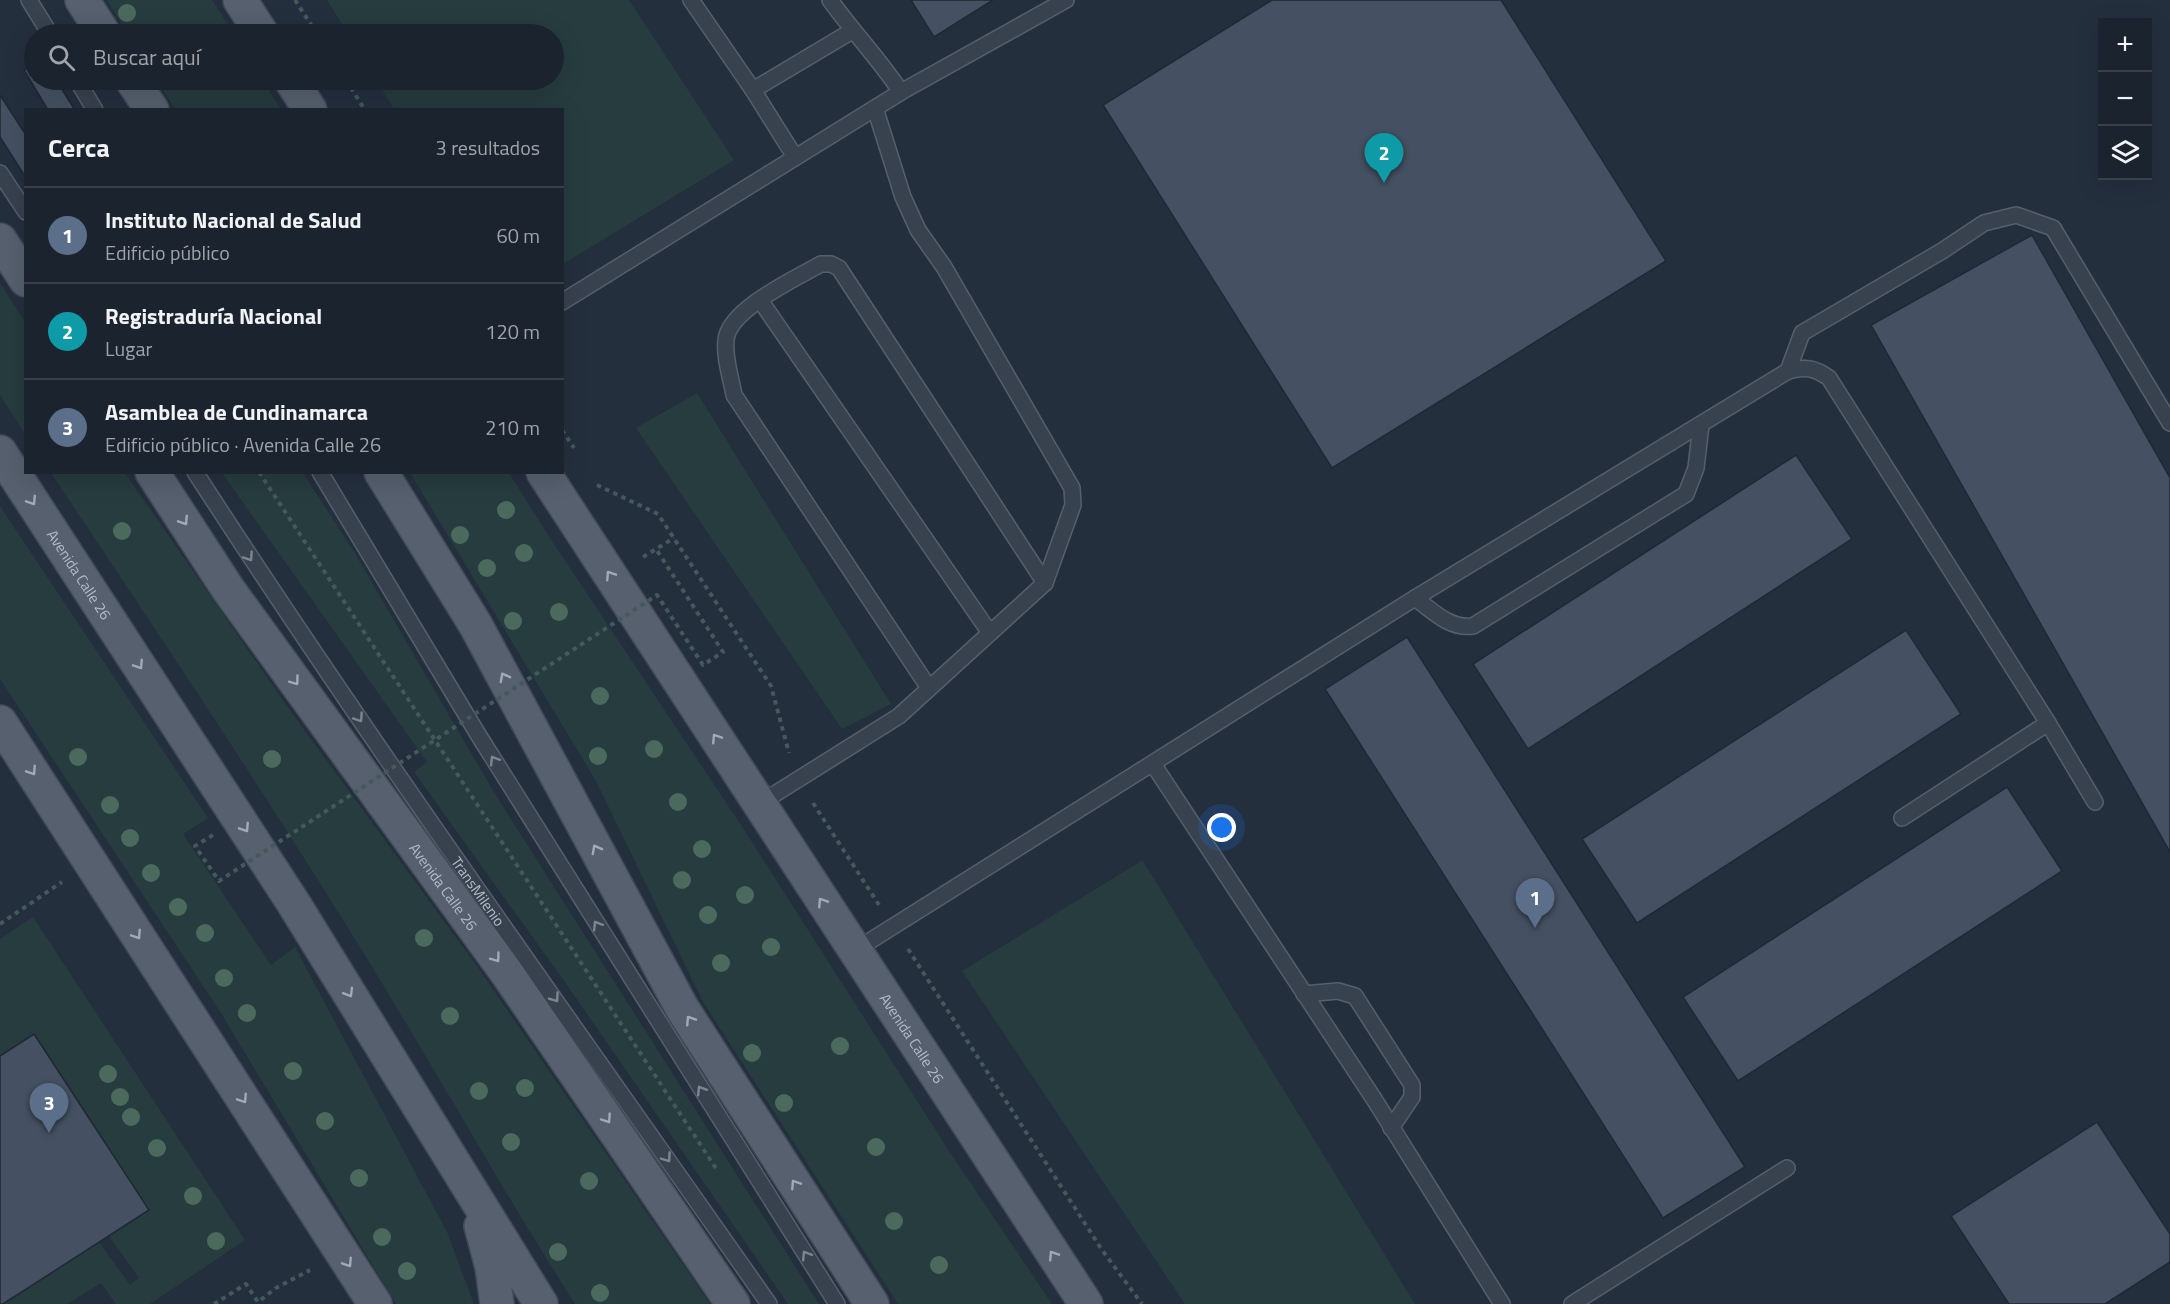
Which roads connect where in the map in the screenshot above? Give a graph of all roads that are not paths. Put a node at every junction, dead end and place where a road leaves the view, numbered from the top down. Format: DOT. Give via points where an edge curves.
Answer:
graph roads {
  1 [pos="29,0"];
  2 [pos="81,0"];
  3 [pos="240,0"];
  4 [pos="691,0"];
  5 [pos="830,0"];
  6 [pos="1066,0"];
  7 [pos="44,24"];
  8 [pos="97,24"];
  9 [pos="256,24"];
  10 [pos="852,31"];
  11 [pos="83,90"];
  12 [pos="139,90"];
  13 [pos="297,90"];
  14 [pos="753,90"];
  15 [pos="901,92"];
  16 [pos="94,108"];
  17 [pos="151,108"];
  18 [pos="309,108"];
  19 [pos="874,108"];
  20 [pos="795,157"];
  21 [pos="0,173"];
  22 [pos="24,209"];
  23 [pos="0,240"];
  24 [pos="24,277"];
  25 [pos="760,300"];
  26 [pos="564,301"];
  27 [pos="1788,371"];
  28 [pos="2170,423"];
  29 [pos="1701,424"];
  30 [pos="0,452"];
  31 [pos="153,474"];
  32 [pos="196,474"];
  33 [pos="321,474"];
  34 [pos="382,474"];
  35 [pos="544,474"];
  36 [pos="1045,583"];
  37 [pos="1416,598"];
  38 [pos="990,633"];
  39 [pos="929,688"];
  40 [pos="0,722"];
  41 [pos="2048,723"];
  42 [pos="1153,764"];
  43 [pos="2096,802"];
  44 [pos="759,804"];
  45 [pos="1902,818"];
  46 [pos="854,951"];
  47 [pos="1304,994"];
  48 [pos="1391,1128"];
  49 [pos="1787,1168"];
  50 [pos="474,1198"];
  51 [pos="375,1304"];
  52 [pos="497,1304"];
  53 [pos="541,1304"];
  54 [pos="733,1304"];
  55 [pos="769,1304"];
  56 [pos="837,1304"];
  57 [pos="872,1304"];
  58 [pos="1086,1304"];
  59 [pos="1502,1304"];
  60 [pos="1572,1304"];
  1 -- 7 [label="lane"];
  2 -- 8 [label="main road"];
  3 -- 9 [label="main road"];
  4 -- 14 [label="lane"];
  5 -- 10 [label="lane"];
  6 -- 15 [label="lane"];
  10 -- 14 [label="lane"];
  10 -- 15 [label="lane"];
  11 -- 16 [label="lane"];
  12 -- 17 [label="main road"];
  13 -- 18 [label="main road"];
  14 -- 20 [label="lane"];
  15 -- 19 [label="lane"];
  19 -- 20 [label="lane"];
  19 -- 36 [label="lane" via="918,230 944,267 1072,488 1073,505"];
  20 -- 26 [label="lane"];
  21 -- 22 [label="lane"];
  23 -- 24 [label="main road"];
  25 -- 36 [label="lane" via="821,264 839,268"];
  25 -- 38 [label="lane"];
  25 -- 39 [label="lane" via="734,321 727,332 725,342 734,395"];
  27 -- 28 [label="lane" via="1802,333 1984,223 2016,215 2053,228"];
  27 -- 29 [label="lane"];
  27 -- 41 [label="lane" via="1808,368 1829,378"];
  29 -- 37 [label="lane"];
  29 -- 37 [label="lane" via="1696,468 1686,494 1473,626 1462,628 1449,623"];
  30 -- 50 [label="main road, Avenida Calle 26, one-way" via="294,904"];
  31 -- 54 [label="main road, Avenida Calle 26, one-way" via="228,589 509,976"];
  32 -- 55 [label="lane, TransMilenio, one-way" via="419,807"];
  56 -- 33 [label="lane, one-way" via="485,746"];
  57 -- 34 [label="main road, one-way" via="682,1008 475,624"];
  44 -- 35 [label="main road, Avenida Calle 26, one-way"];
  36 -- 38 [label="lane"];
  37 -- 42 [label="lane"];
  38 -- 39 [label="lane"];
  39 -- 44 [label="lane" via="899,716"];
  40 -- 51 [label="main road, one-way"];
  41 -- 43 [label="lane"];
  41 -- 45 [label="lane"];
  42 -- 46 [label="lane"];
  42 -- 47 [label="lane"];
  46 -- 44 [label="main road, Avenida Calle 26, one-way"];
  58 -- 46 [label="main road, Avenida Calle 26, one-way"];
  47 -- 48 [label="lane"];
  47 -- 48 [label="lane" via="1338,991 1355,996 1412,1085 1412,1096"];
  48 -- 59 [label="lane"];
  49 -- 60 [label="lane"];
  50 -- 52 [label="main road"];
  50 -- 53 [label="main road, Avenida Calle 26"];
}
